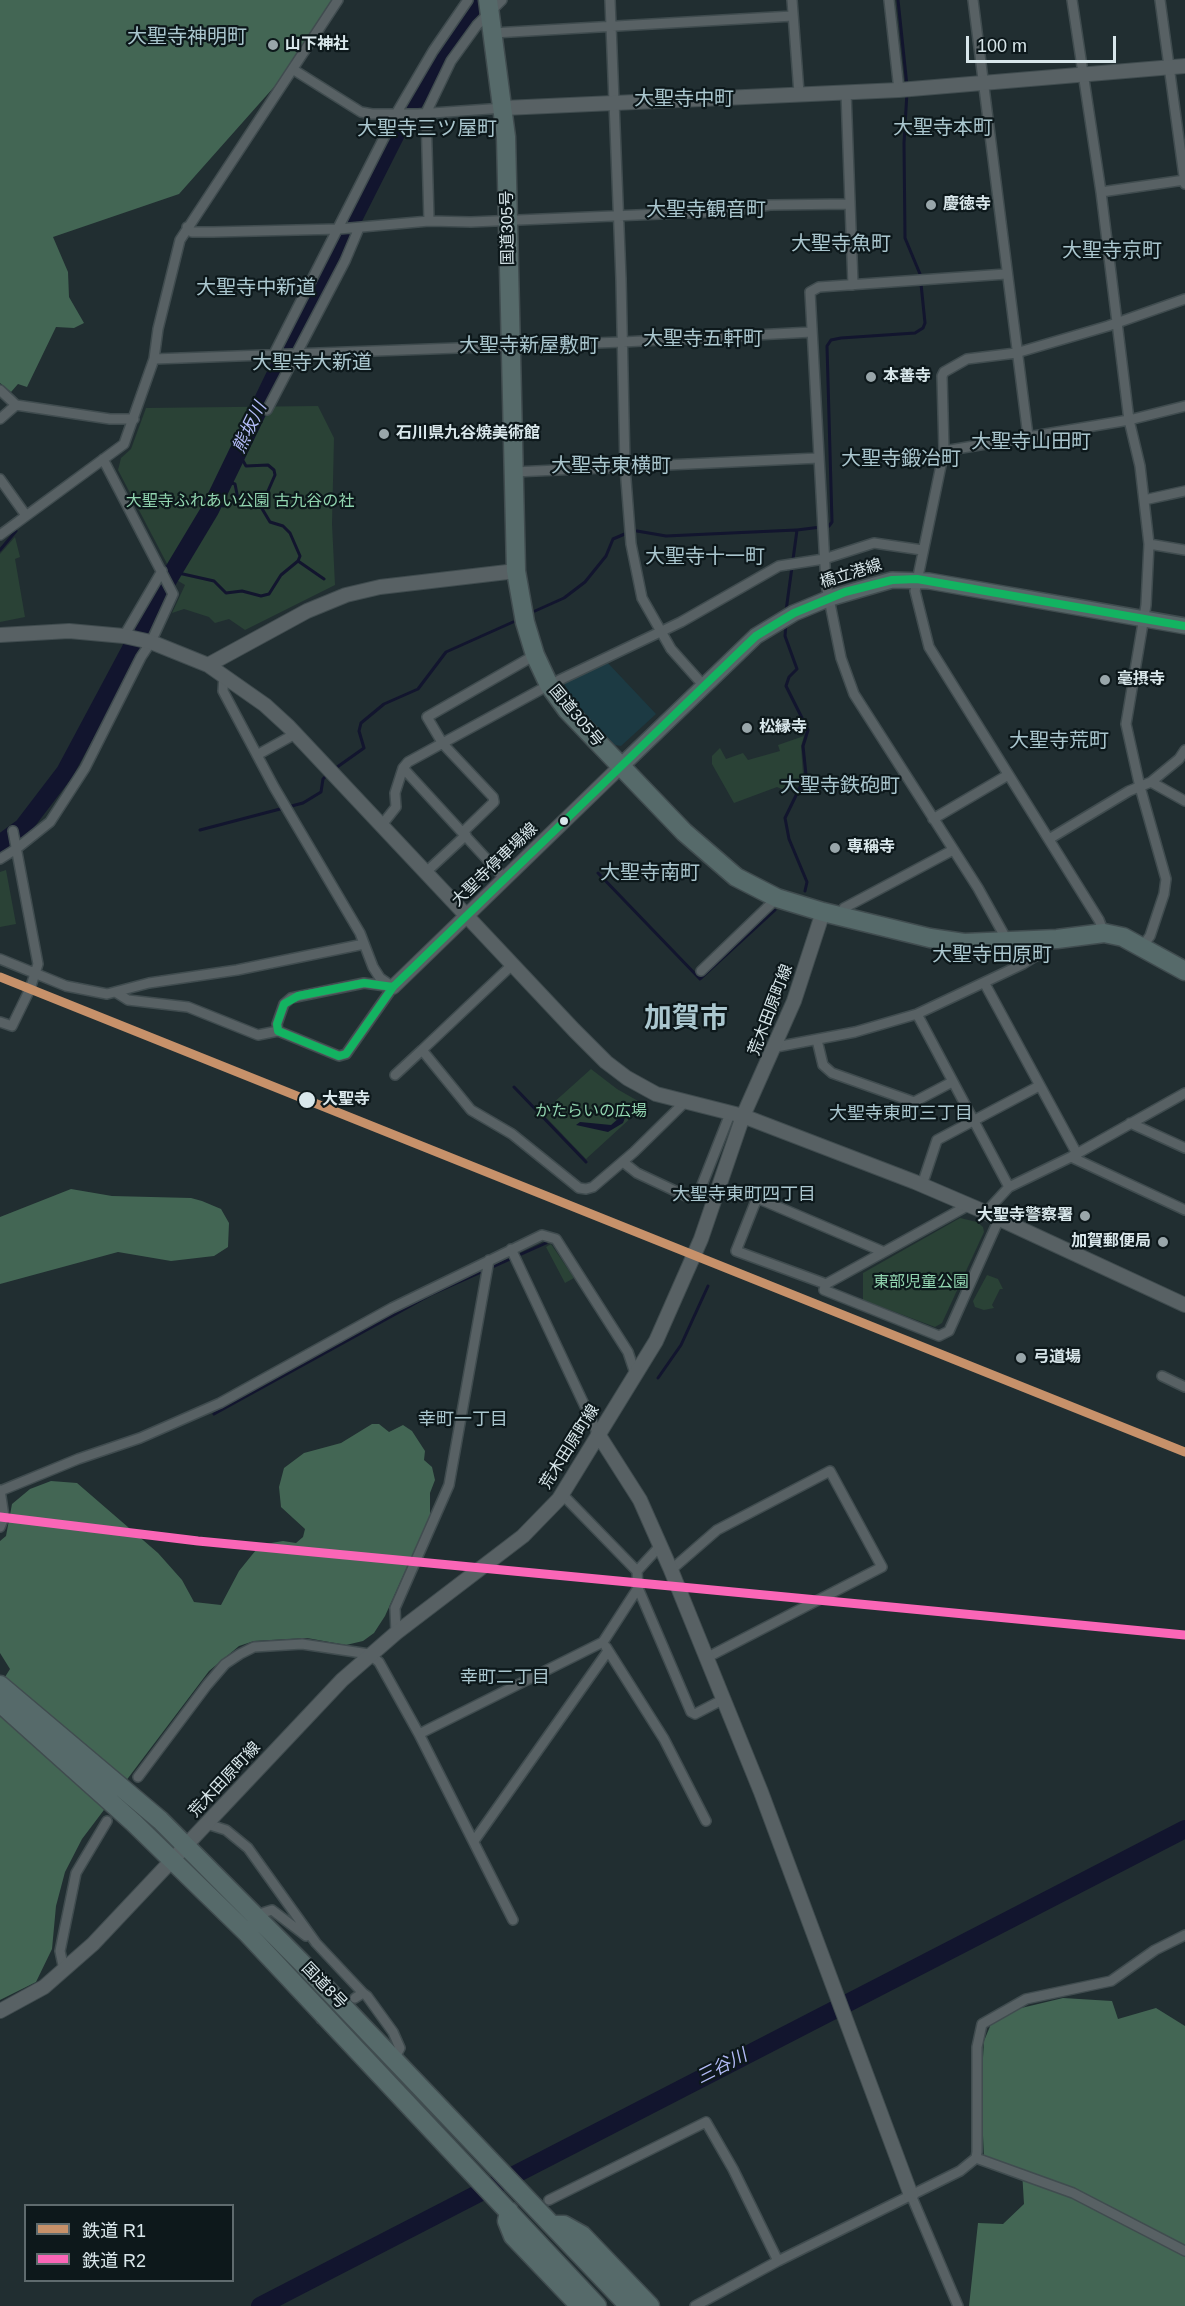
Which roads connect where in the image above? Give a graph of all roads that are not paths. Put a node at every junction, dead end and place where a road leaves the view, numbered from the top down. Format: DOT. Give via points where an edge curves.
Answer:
graph roads {
  1 [pos="338,0"];
  2 [pos="468,0"];
  3 [pos="610,0"];
  4 [pos="792,0"];
  5 [pos="889,0"];
  6 [pos="973,0"];
  7 [pos="1072,0"];
  8 [pos="1160,0"];
  9 [pos="492,3"];
  10 [pos="794,16"];
  11 [pos="610,26"];
  12 [pos="493,33"];
  13 [pos="1185,66"];
  14 [pos="1169,67"];
  15 [pos="294,70"];
  16 [pos="1082,75"];
  17 [pos="982,83"];
  18 [pos="899,90"];
  19 [pos="846,92"];
  20 [pos="799,93"];
  21 [pos="614,104"];
  22 [pos="504,108"];
  23 [pos="399,114"];
  24 [pos="422,114"];
  25 [pos="1185,182"];
  26 [pos="1101,192"];
  27 [pos="850,204"];
  28 [pos="619,215"];
  29 [pos="508,219"];
  30 [pos="429,221"];
  31 [pos="187,227"];
  32 [pos="359,228"];
  33 [pos="341,229"];
  34 [pos="1006,274"];
  35 [pos="853,285"];
  36 [pos="1185,299"];
  37 [pos="1117,322"];
  38 [pos="812,332"];
  39 [pos="622,342"];
  40 [pos="512,346"];
  41 [pos="1016,353"];
  42 [pos="277,355"];
  43 [pos="295,355"];
  44 [pos="154,359"];
  45 [pos="0,390"];
  46 [pos="16,405"];
  47 [pos="1185,406"];
  48 [pos="267,410"];
  49 [pos="0,419"];
  50 [pos="134,419"];
  51 [pos="1129,420"];
  52 [pos="1028,436"];
  53 [pos="944,451"];
  54 [pos="819,458"];
  55 [pos="103,459"];
  56 [pos="625,467"];
  57 [pos="514,472"];
  58 [pos="0,479"];
  59 [pos="1185,491"];
  60 [pos="1144,500"];
  61 [pos="25,514"];
  62 [pos="0,535"];
  63 [pos="1149,544"];
  64 [pos="922,550"];
  65 [pos="1185,550"];
  66 [pos="824,559"];
  67 [pos="516,571"];
  68 [pos="162,573"];
  69 [pos="917,579"];
  70 [pos="830,598"];
  71 [pos="1143,620"];
  72 [pos="1185,626"];
  73 [pos="660,632"];
  74 [pos="0,635"];
  75 [pos="126,636"];
  76 [pos="151,642"];
  77 [pos="535,655"];
  78 [pos="208,665"];
  79 [pos="224,675"];
  80 [pos="549,685"];
  81 [pos="704,686"];
  82 [pos="296,734"];
  83 [pos="442,744"];
  84 [pos="1185,750"];
  85 [pos="257,755"];
  86 [pos="620,767"];
  87 [pos="403,768"];
  88 [pos="1008,775"];
  89 [pos="1151,782"];
  90 [pos="1140,787"];
  91 [pos="1185,801"];
  92 [pos="933,819"];
  93 [pos="381,826"];
  94 [pos="13,831"];
  95 [pos="464,833"];
  96 [pos="1049,839"];
  97 [pos="16,849"];
  98 [pos="952,850"];
  99 [pos="0,859"];
  100 [pos="425,873"];
  101 [pos="505,879"];
  102 [pos="777,898"];
  103 [pos="831,914"];
  104 [pos="465,917"];
  105 [pos="1104,933"];
  106 [pos="1048,938"];
  107 [pos="1008,942"];
  108 [pos="364,944"];
  109 [pos="1142,947"];
  110 [pos="0,959"];
  111 [pos="512,965"];
  112 [pos="701,971"];
  113 [pos="34,972"];
  114 [pos="1185,972"];
  115 [pos="986,984"];
  116 [pos="393,987"];
  117 [pos="117,993"];
  118 [pos="917,1014"];
  119 [pos="0,1022"];
  120 [pos="278,1031"];
  121 [pos="817,1040"];
  122 [pos="776,1047"];
  123 [pos="422,1050"];
  124 [pos="395,1075"];
  125 [pos="952,1082"];
  126 [pos="1040,1086"];
  127 [pos="1185,1093"];
  128 [pos="684,1103"];
  129 [pos="736,1115"];
  130 [pos="974,1121"];
  131 [pos="1130,1123"];
  132 [pos="1185,1148"];
  133 [pos="1073,1155"];
  134 [pos="623,1162"];
  135 [pos="922,1185"];
  136 [pos="1009,1186"];
  137 [pos="969,1205"];
  138 [pos="1185,1210"];
  139 [pos="986,1212"];
  140 [pos="999,1219"];
  141 [pos="511,1250"];
  142 [pos="884,1252"];
  143 [pos="489,1260"];
  144 [pos="826,1284"];
  145 [pos="1185,1305"];
  146 [pos="635,1373"];
  147 [pos="1185,1374"];
  148 [pos="1162,1376"];
  149 [pos="1183,1386"];
  150 [pos="598,1434"];
  151 [pos="0,1490"];
  152 [pos="561,1494"];
  153 [pos="0,1527"];
  154 [pos="660,1546"];
  155 [pos="671,1570"];
  156 [pos="637,1571"];
  157 [pos="638,1588"];
  158 [pos="396,1633"];
  159 [pos="605,1646"];
  160 [pos="369,1654"];
  161 [pos="706,1658"];
  162 [pos="0,1685"];
  163 [pos="722,1700"];
  164 [pos="0,1704"];
  165 [pos="419,1734"];
  166 [pos="138,1777"];
  167 [pos="107,1821"];
  168 [pos="706,1821"];
  169 [pos="207,1824"];
  170 [pos="474,1841"];
  171 [pos="187,1847"];
  172 [pos="174,1861"];
  173 [pos="255,1915"];
  174 [pos="513,1920"];
  175 [pos="1185,1935"];
  176 [pos="316,1943"];
  177 [pos="64,1970"];
  178 [pos="0,2011"];
  179 [pos="394,2059"];
  180 [pos="976,2158"];
  181 [pos="911,2194"];
  182 [pos="549,2200"];
  183 [pos="507,2209"];
  184 [pos="553,2225"];
  185 [pos="1185,2251"];
  186 [pos="778,2261"];
  187 [pos="580,2306"];
  188 [pos="597,2306"];
  189 [pos="629,2306"];
  190 [pos="651,2306"];
  191 [pos="695,2306"];
  192 [pos="958,2306"];
  1 -- 15 [label="street"];
  2 -- 23 [label="street" via="444,33"];
  3 -- 11 [label="street"];
  4 -- 10 [label="street"];
  5 -- 18 [label="street"];
  6 -- 17 [label="street"];
  7 -- 16 [label="street"];
  8 -- 14 [label="street"];
  9 -- 12 [label="highway, 国道305号"];
  9 -- 24 [label="street" via="451,61"];
  10 -- 11 [label="street"];
  10 -- 20 [label="street"];
  11 -- 12 [label="street"];
  11 -- 21 [label="street"];
  12 -- 22 [label="highway, 国道305号"];
  13 -- 14 [label="street"];
  14 -- 16 [label="street"];
  14 -- 25 [label="street"];
  15 -- 23 [label="street" via="361,112"];
  15 -- 31 [label="street"];
  16 -- 17 [label="street"];
  16 -- 26 [label="street"];
  17 -- 18 [label="street"];
  17 -- 34 [label="street"];
  18 -- 19 [label="street"];
  19 -- 20 [label="street"];
  19 -- 27 [label="street"];
  20 -- 21 [label="street"];
  21 -- 22 [label="street"];
  21 -- 28 [label="street"];
  22 -- 24 [label="street"];
  22 -- 29 [label="highway, 国道305号"];
  23 -- 24 [label="street"];
  23 -- 33 [label="street"];
  24 -- 30 [label="street"];
  25 -- 26 [label="street"];
  26 -- 37 [label="street"];
  27 -- 28 [label="street"];
  27 -- 35 [label="street"];
  28 -- 29 [label="street"];
  28 -- 39 [label="street"];
  29 -- 30 [label="street"];
  29 -- 40 [label="highway, 国道305号"];
  30 -- 32 [label="street"];
  31 -- 33 [label="street" via="213,232"];
  31 -- 44 [label="street" via="174,260"];
  32 -- 33 [label="street"];
  32 -- 43 [label="street"];
  33 -- 42 [label="street"];
  34 -- 35 [label="street"];
  34 -- 41 [label="street"];
  35 -- 38 [label="street" via="811,290"];
  36 -- 37 [label="street"];
  37 -- 41 [label="street"];
  37 -- 51 [label="street"];
  38 -- 39 [label="street"];
  38 -- 54 [label="street"];
  39 -- 40 [label="street"];
  39 -- 56 [label="street"];
  40 -- 43 [label="street"];
  40 -- 57 [label="highway, 国道305号"];
  41 -- 52 [label="street"];
  41 -- 53 [label="street" via="967,359 944,372"];
  42 -- 43 [label="street"];
  42 -- 44 [label="street"];
  43 -- 48 [label="street"];
  44 -- 50 [label="street"];
  45 -- 46 [label="street"];
  46 -- 49 [label="street"];
  46 -- 50 [label="street"];
  47 -- 51 [label="street"];
  50 -- 55 [label="street" via="124,444"];
  51 -- 52 [label="street"];
  51 -- 60 [label="street"];
  52 -- 53 [label="street"];
  53 -- 64 [label="street"];
  54 -- 56 [label="street"];
  54 -- 66 [label="street"];
  55 -- 61 [label="street"];
  55 -- 68 [label="street"];
  56 -- 57 [label="street"];
  56 -- 73 [label="street" via="635,569 642,598"];
  57 -- 67 [label="highway, 国道305号"];
  58 -- 61 [label="street"];
  59 -- 60 [label="street"];
  60 -- 63 [label="street"];
  61 -- 62 [label="street"];
  63 -- 65 [label="street"];
  63 -- 71 [label="street"];
  64 -- 66 [label="street" via="874,543"];
  64 -- 69 [label="street"];
  66 -- 70 [label="street"];
  66 -- 73 [label="street" via="779,566"];
  67 -- 77 [label="highway, 国道305号"];
  67 -- 78 [label="street" via="390,585 346,595 321,604"];
  68 -- 75 [label="street"];
  68 -- 76 [label="street" via="173,594"];
  69 -- 70 [label="main road, 橋立港線" via="892,580"];
  69 -- 71 [label="main road, 橋立港線"];
  69 -- 88 [label="street" via="915,591 929,647"];
  70 -- 81 [label="main road, 橋立港線" via="794,613 756,636"];
  70 -- 92 [label="street" via="841,658 854,694"];
  71 -- 72 [label="main road, 橋立港線"];
  71 -- 90 [label="street" via="1126,724"];
  73 -- 80 [label="street"];
  73 -- 81 [label="street"];
  74 -- 75 [label="street" via="69,631"];
  75 -- 76 [label="street"];
  76 -- 78 [label="street"];
  76 -- 97 [label="street" via="62,804 50,822"];
  77 -- 80 [label="highway, 国道305号"];
  77 -- 83 [label="street" via="427,717"];
  78 -- 79 [label="street"];
  79 -- 82 [label="street"];
  79 -- 85 [label="street" via="223,691"];
  80 -- 83 [label="street"];
  80 -- 86 [label="highway, 国道305号"];
  81 -- 86 [label="main road, 橋立港線"];
  82 -- 85 [label="street"];
  82 -- 93 [label="street"];
  83 -- 87 [label="street"];
  83 -- 95 [label="street" via="493,797 494,802"];
  84 -- 89 [label="street"];
  85 -- 108 [label="street"];
  86 -- 101 [label="street, 大聖寺停車場線"];
  86 -- 102 [label="highway, 国道305号" via="684,832 736,877"];
  87 -- 93 [label="street" via="395,793 396,807"];
  87 -- 95 [label="street"];
  88 -- 92 [label="street"];
  88 -- 96 [label="street"];
  89 -- 90 [label="street"];
  89 -- 91 [label="street"];
  90 -- 96 [label="street"];
  90 -- 109 [label="street" via="1166,879 1150,936"];
  92 -- 98 [label="street"];
  93 -- 100 [label="street"];
  94 -- 97 [label="street"];
  95 -- 100 [label="street"];
  95 -- 101 [label="street"];
  96 -- 105 [label="street" via="1100,920"];
  97 -- 99 [label="street"];
  97 -- 113 [label="street" via="38,964"];
  98 -- 103 [label="street"];
  98 -- 107 [label="street"];
  100 -- 104 [label="street"];
  101 -- 104 [label="street, 大聖寺停車場線"];
  102 -- 103 [label="highway, 国道305号"];
  102 -- 112 [label="street"];
  103 -- 107 [label="highway, 国道305号" via="930,938 964,943"];
  103 -- 122 [label="street, 荒木田原町線"];
  104 -- 111 [label="street"];
  104 -- 116 [label="street, 大聖寺停車場線"];
  105 -- 106 [label="highway, 国道305号"];
  105 -- 109 [label="highway, 国道305号"];
  106 -- 107 [label="highway, 国道305号"];
  106 -- 115 [label="street" via="1039,954"];
  108 -- 116 [label="street" via="380,978"];
  108 -- 117 [label="street" via="149,983"];
  109 -- 114 [label="highway, 国道305号"];
  110 -- 113 [label="street"];
  111 -- 123 [label="street"];
  111 -- 128 [label="street" via="606,1062 656,1094"];
  113 -- 117 [label="street" via="93,993"];
  113 -- 119 [label="street" via="12,1026"];
  115 -- 118 [label="street"];
  115 -- 126 [label="street"];
  116 -- 120 [label="street" via="364,983 298,996 284,1004"];
  116 -- 120 [label="street" via="353,1047 339,1056"];
  117 -- 120 [label="street" via="128,1000 196,1009 258,1035"];
  118 -- 121 [label="street"];
  118 -- 125 [label="street"];
  121 -- 122 [label="street"];
  121 -- 125 [label="street" via="823,1065 832,1073 914,1102"];
  122 -- 129 [label="street, 荒木田原町線"];
  123 -- 124 [label="street"];
  123 -- 134 [label="street" via="466,1106 512,1134 579,1188 593,1187"];
  125 -- 130 [label="street"];
  126 -- 130 [label="street"];
  126 -- 133 [label="street"];
  127 -- 131 [label="street"];
  128 -- 129 [label="street"];
  128 -- 134 [label="street"];
  129 -- 134 [label="street" via="698,1195 686,1196 637,1173"];
  129 -- 135 [label="street"];
  129 -- 146 [label="street, 荒木田原町線" via="701,1239 656,1341"];
  130 -- 135 [label="street" via="937,1140"];
  130 -- 136 [label="street"];
  131 -- 132 [label="street"];
  131 -- 133 [label="street"];
  133 -- 136 [label="street"];
  133 -- 138 [label="street"];
  135 -- 137 [label="street"];
  136 -- 139 [label="street"];
  137 -- 139 [label="street"];
  137 -- 142 [label="street"];
  139 -- 140 [label="street"];
  140 -- 144 [label="street" via="950,1331 939,1336 824,1290"];
  140 -- 145 [label="street"];
  141 -- 143 [label="street"];
  141 -- 146 [label="street" via="542,1235 556,1239 628,1352"];
  141 -- 150 [label="street"];
  142 -- 144 [label="street"];
  142 -- 144 [label="street" via="757,1198 736,1251"];
  143 -- 151 [label="street" via="392,1308 220,1403 140,1438"];
  143 -- 158 [label="street" via="449,1485 394,1608"];
  146 -- 150 [label="street, 荒木田原町線"];
  147 -- 149 [label="street"];
  148 -- 149 [label="street"];
  150 -- 152 [label="street, 荒木田原町線"];
  150 -- 154 [label="street" via="640,1500"];
  151 -- 153 [label="street" via="4,1517"];
  152 -- 156 [label="street"];
  152 -- 158 [label="street, 荒木田原町線" via="523,1536"];
  154 -- 155 [label="street"];
  154 -- 156 [label="street"];
  155 -- 161 [label="street"];
  155 -- 161 [label="street" via="717,1530 830,1471 882,1567"];
  156 -- 157 [label="street"];
  157 -- 159 [label="street"];
  157 -- 163 [label="street" via="691,1712 695,1714"];
  158 -- 160 [label="street, 荒木田原町線"];
  159 -- 165 [label="street"];
  159 -- 168 [label="street" via="664,1739"];
  159 -- 170 [label="street"];
  160 -- 165 [label="street" via="379,1662"];
  160 -- 166 [label="street" via="302,1644 254,1647 240,1654 207,1685"];
  160 -- 169 [label="street, 荒木田原町線"];
  161 -- 163 [label="street"];
  162 -- 171 [label="highway, 国道8号" via="130,1792"];
  163 -- 181 [label="street" via="761,1792"];
  164 -- 172 [label="highway, 国道8号"];
  165 -- 170 [label="street"];
  167 -- 177 [label="street" via="76,1873 60,1951"];
  169 -- 171 [label="street, 荒木田原町線"];
  169 -- 176 [label="street" via="226,1830 248,1848"];
  170 -- 174 [label="street"];
  171 -- 172 [label="street, 荒木田原町線"];
  171 -- 173 [label="highway, 国道8号"];
  172 -- 177 [label="street, 荒木田原町線" via="119,1920"];
  172 -- 183 [label="highway, 国道8号"];
  173 -- 176 [label="street" via="272,1910"];
  173 -- 179 [label="highway, 国道8号"];
  175 -- 180 [label="street" via="1155,1950 1111,1981 1026,1999 982,2024 977,2047"];
  176 -- 179 [label="street" via="399,2043"];
  177 -- 178 [label="street, 荒木田原町線" via="44,1987"];
  179 -- 184 [label="highway, 国道8号"];
  180 -- 181 [label="street" via="960,2172"];
  180 -- 185 [label="street" via="1073,2193"];
  181 -- 186 [label="street"];
  181 -- 192 [label="street"];
  182 -- 186 [label="street" via="706,2122"];
  183 -- 187 [label="highway" via="513,2236"];
  183 -- 188 [label="highway, 国道8号"];
  184 -- 189 [label="highway, 国道8号"];
  184 -- 190 [label="highway" via="564,2225 582,2235"];
  186 -- 191 [label="street"];
}
